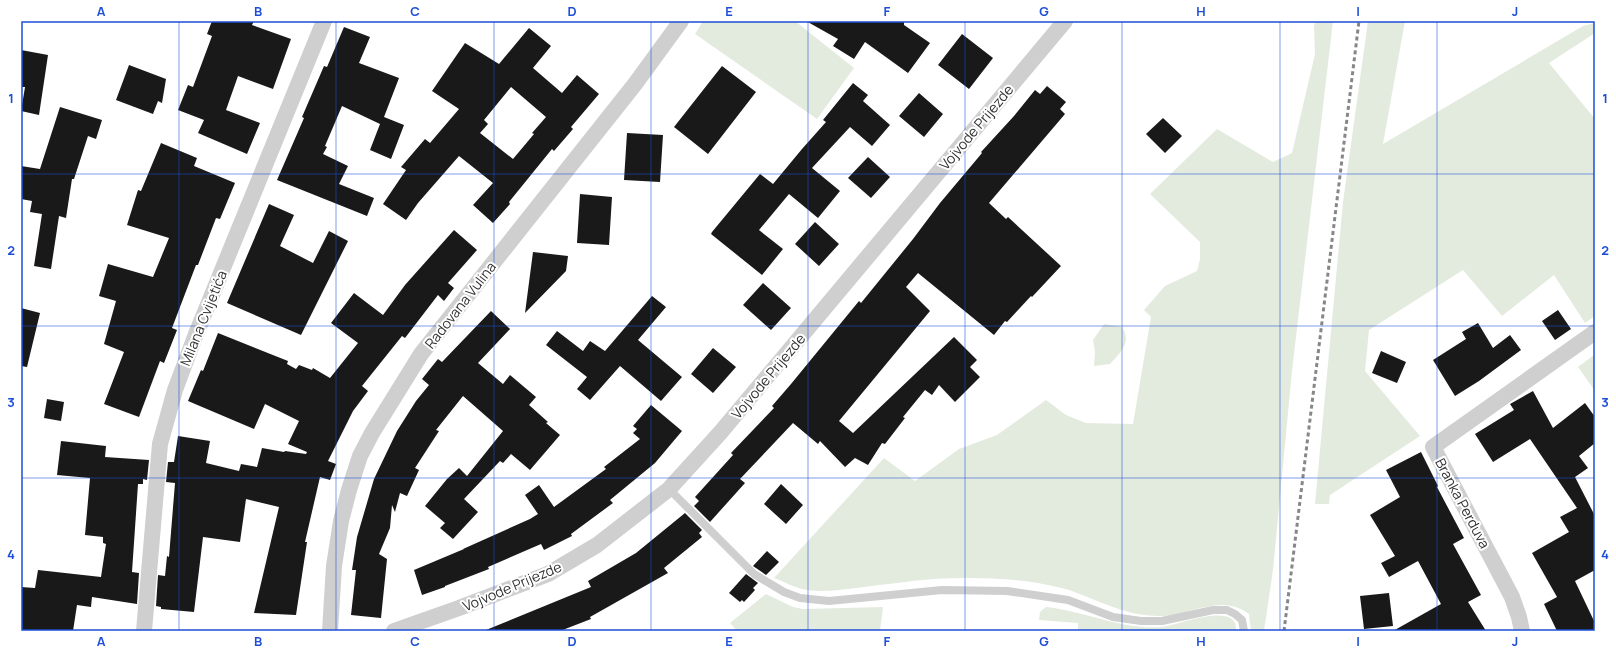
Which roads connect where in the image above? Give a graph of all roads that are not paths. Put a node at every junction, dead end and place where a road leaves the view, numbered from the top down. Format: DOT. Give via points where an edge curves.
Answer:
graph roads {
  1 [pos="324,21"];
  2 [pos="681,21"];
  3 [pos="1058,23"];
  4 [pos="1595,332"];
  5 [pos="670,489"];
  6 [pos="144,631"];
  7 [pos="330,631"];
  8 [pos="394,631"];
  9 [pos="1244,631"];
  10 [pos="1522,631"];
  1 -- 6 [label="street, Milana Cvijetića" via="175,390 160,444"];
  2 -- 7 [label="street, Radovana Vulina" via="635,84 421,354 372,433 360,456 341,521 334,566"];
  3 -- 5 [label="street, Vojvode Prijezde" via="725,427"];
  4 -- 10 [label="street, Branka Perduva" via="1433,447 1512,597"];
  5 -- 8 [label="street, Vojvode Prijezde" via="597,545 548,574"];
  5 -- 9 [label="lane" via="754,574 784,592 800,598 829,601 942,590 1007,591 1068,600 1113,616 1141,621 1162,621 1213,610 1227,610 1242,620"];
}
